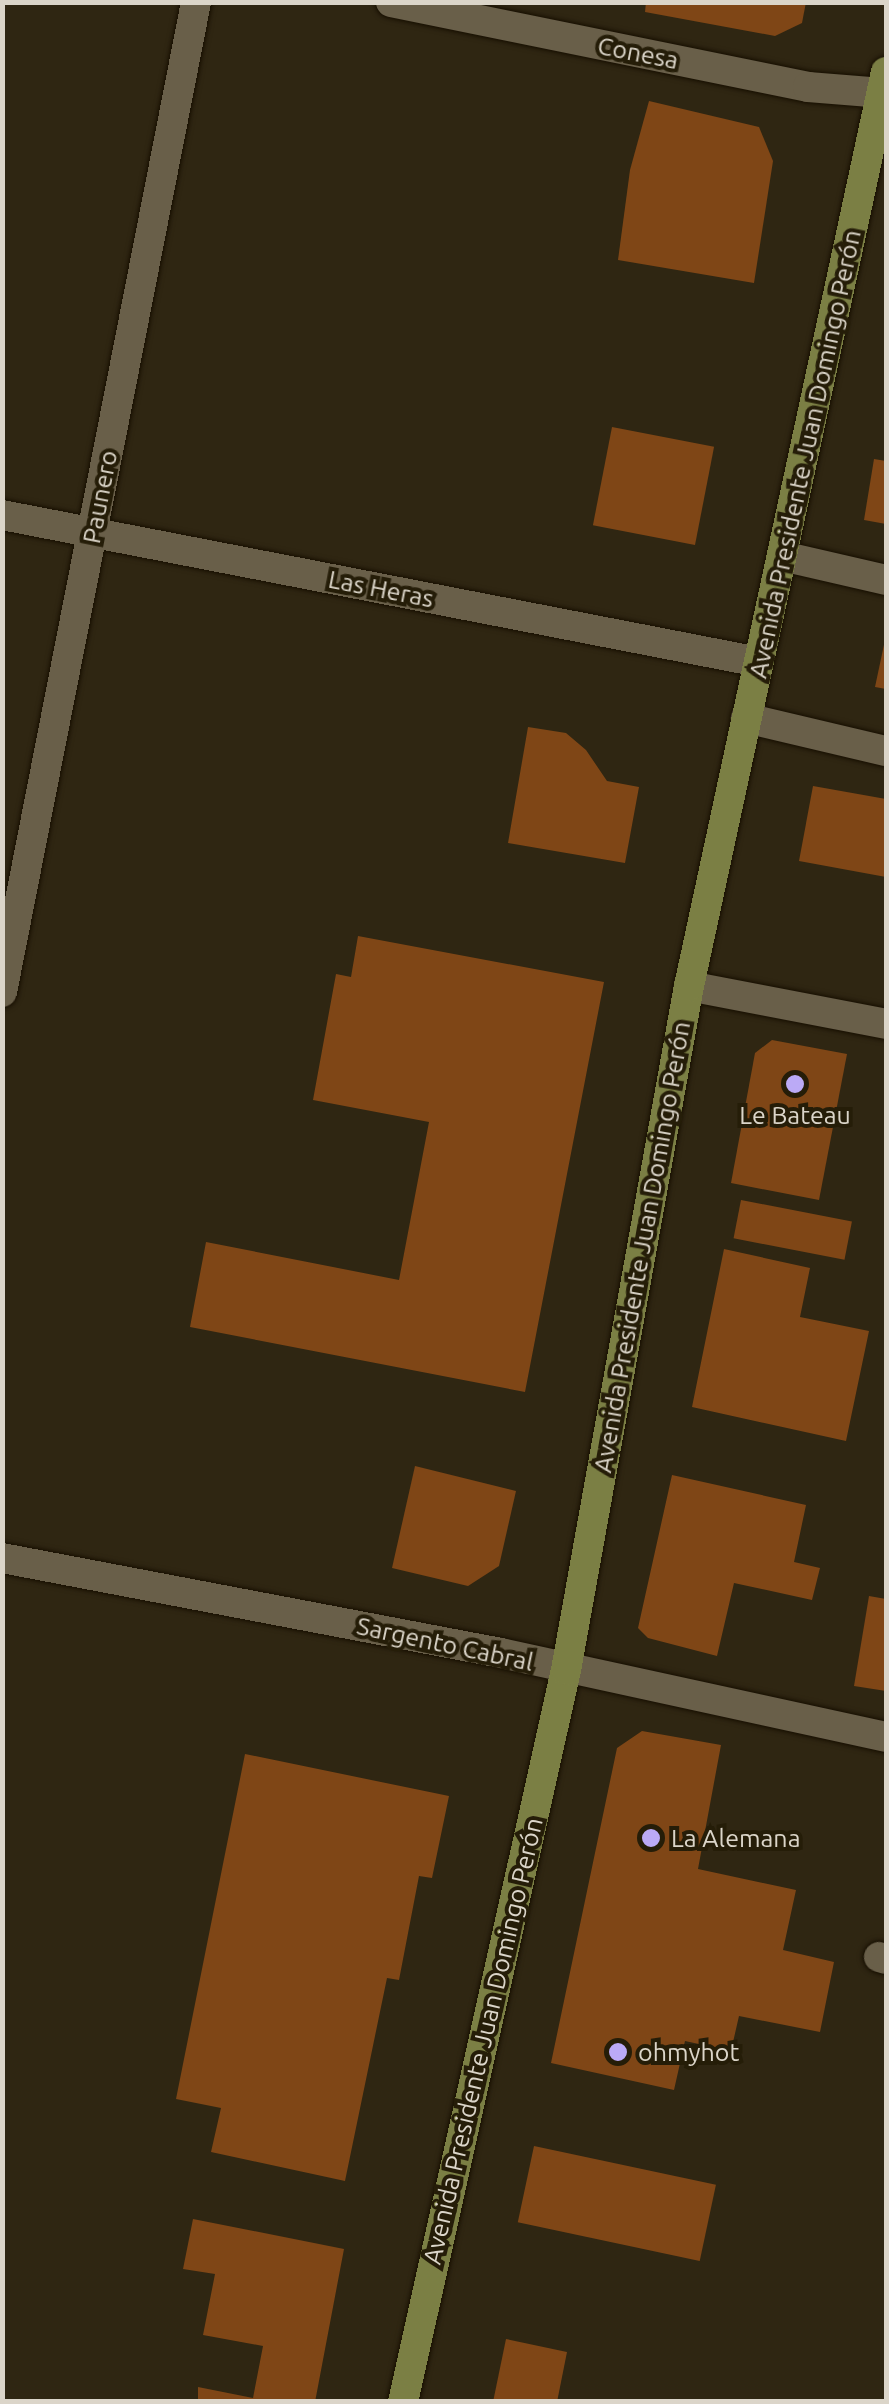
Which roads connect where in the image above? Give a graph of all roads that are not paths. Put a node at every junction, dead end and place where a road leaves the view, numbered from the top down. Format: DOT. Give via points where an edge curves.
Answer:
graph roads {
  1 [pos="196,2"];
  2 [pos="390,2"];
  3 [pos="885,86"];
  4 [pos="2,515"];
  5 [pos="94,533"];
  6 [pos="782,556"];
  7 [pos="886,580"];
  8 [pos="759,662"];
  9 [pos="746,718"];
  10 [pos="886,751"];
  11 [pos="689,986"];
  12 [pos="2,992"];
  13 [pos="886,1024"];
  14 [pos="2,1558"];
  15 [pos="566,1670"];
  16 [pos="886,1737"];
  17 [pos="403,2402"];
  1 -- 5 [label="street, Paunero"];
  2 -- 3 [label="street, Conesa" via="808,87"];
  3 -- 6 [label="main road, Avenida Presidente Juan Domingo Perón"];
  4 -- 5 [label="street, Las Heras"];
  5 -- 8 [label="street, Las Heras"];
  5 -- 12 [label="street, Paunero"];
  6 -- 7 [label="street"];
  6 -- 8 [label="main road, Avenida Presidente Juan Domingo Perón"];
  8 -- 9 [label="main road, Avenida Presidente Juan Domingo Perón"];
  9 -- 10 [label="street"];
  9 -- 11 [label="main road, Avenida Presidente Juan Domingo Perón"];
  11 -- 13 [label="street"];
  11 -- 15 [label="main road, Avenida Presidente Juan Domingo Perón"];
  14 -- 15 [label="street, Sargento Cabral"];
  15 -- 16 [label="street, Sargento Cabral"];
  15 -- 17 [label="main road, Avenida Presidente Juan Domingo Perón"];
}
